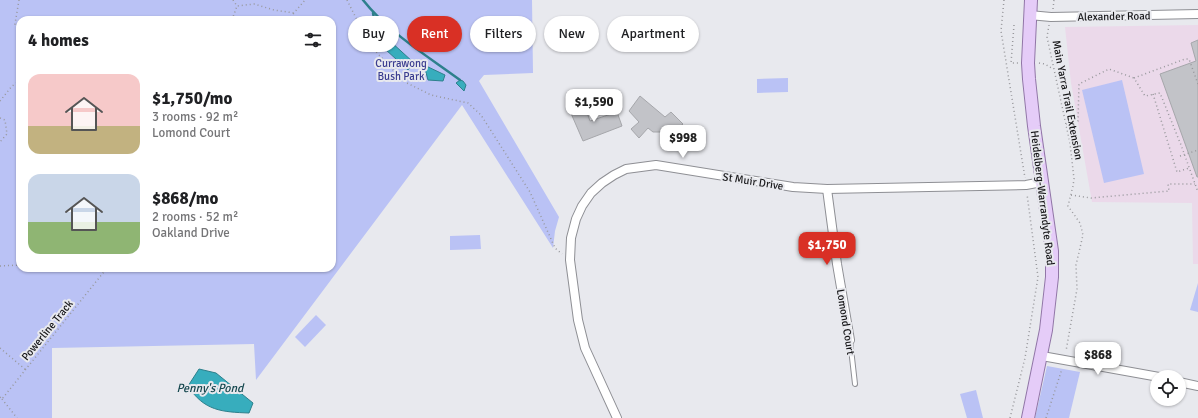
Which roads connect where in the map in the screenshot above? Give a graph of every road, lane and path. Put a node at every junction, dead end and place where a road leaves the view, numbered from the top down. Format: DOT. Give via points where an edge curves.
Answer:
graph roads {
  1 [pos="19,0"];
  2 [pos="233,0"];
  3 [pos="305,0"];
  4 [pos="347,0"];
  5 [pos="1004,0"];
  6 [pos="1031,0"];
  7 [pos="237,6"];
  8 [pos="294,13"];
  9 [pos="1198,14"];
  10 [pos="1029,15"];
  11 [pos="16,16"];
  12 [pos="233,16"];
  13 [pos="291,16"];
  14 [pos="1051,17"];
  15 [pos="1007,63"];
  16 [pos="1012,63"];
  17 [pos="1134,78"];
  18 [pos="16,84"];
  19 [pos="1198,84"];
  20 [pos="1152,94"];
  21 [pos="0,101"];
  22 [pos="0,118"];
  23 [pos="1066,124"];
  24 [pos="0,142"];
  25 [pos="1198,150"];
  26 [pos="1180,156"];
  27 [pos="1190,168"];
  28 [pos="1042,182"];
  29 [pos="1195,184"];
  30 [pos="1026,185"];
  31 [pos="827,189"];
  32 [pos="1198,192"];
  33 [pos="1071,195"];
  34 [pos="570,260"];
  35 [pos="16,265"];
  36 [pos="0,266"];
  37 [pos="104,272"];
  38 [pos="850,340"];
  39 [pos="0,348"];
  40 [pos="1042,356"];
  41 [pos="1065,360"];
  42 [pos="26,370"];
  43 [pos="1150,375"];
  44 [pos="1186,383"];
  45 [pos="855,384"];
  46 [pos="1198,386"];
  47 [pos="0,397"];
  48 [pos="2,399"];
  49 [pos="17,418"];
  50 [pos="617,418"];
  51 [pos="1010,418"];
  52 [pos="1028,418"];
  53 [pos="1046,418"];
  1 -- 11 [label="path"];
  2 -- 7 [label="path"];
  3 -- 8 [label="path"];
  4 -- 34 [label="path" via="369,44 403,81 431,95 468,103 480,115 530,192 556,248"];
  5 -- 15 [label="path" via="1001,31"];
  6 -- 10 [label="main road, Heidelberg-Warrandyte Road"];
  7 -- 8 [label="path" via="254,4"];
  7 -- 12 [label="path"];
  8 -- 13 [label="path"];
  9 -- 14 [label="street, Alexander Road"];
  10 -- 14 [label="street, Alexander Road"];
  10 -- 28 [label="main road, Heidelberg-Warrandyte Road" via="1029,79"];
  14 -- 23 [label="path, Main Yarra Trail Extension" via="1047,37"];
  15 -- 16 [label="path"];
  15 -- 30 [label="path"];
  17 -- 19 [label="path" via="1189,59"];
  17 -- 20 [label="path" via="1145,96"];
  17 -- 23 [label="path" via="1109,69 1079,84 1078,121"];
  18 -- 21 [label="path"];
  20 -- 27 [label="path" via="1160,93"];
  20 -- 27 [label="path" via="1177,172"];
  22 -- 24 [label="path" via="5,120 7,134"];
  23 -- 33 [label="path, Main Yarra Trail Extension" via="1074,178"];
  25 -- 26 [label="path"];
  27 -- 29 [label="path"];
  28 -- 30 [label="street, St Muir Drive"];
  28 -- 40 [label="main road, Heidelberg-Warrandyte Road" via="1052,251 1052,277"];
  29 -- 32 [label="path"];
  29 -- 33 [label="path" via="1168,184 1169,191 1091,198"];
  30 -- 31 [label="street, St Muir Drive"];
  30 -- 51 [label="path" via="1038,277 1025,358"];
  31 -- 34 [label="street, St Muir Drive" via="793,187 656,165 626,169 602,183 582,206 571,238"];
  31 -- 38 [label="street, Lomond Court"];
  33 -- 41 [label="path, Main Yarra Trail Extension" via="1068,206 1080,223 1083,235 1076,265 1077,289"];
  34 -- 50 [label="street, St Muir Drive" via="578,320 585,348"];
  35 -- 36 [label="path"];
  37 -- 42 [label="path, Powerline Track"];
  38 -- 45 [label="lane, Lomond Court"];
  39 -- 42 [label="path"];
  40 -- 41 [label="street"];
  40 -- 52 [label="main road, Heidelberg-Warrandyte Road"];
  41 -- 43 [label="street"];
  41 -- 53 [label="path, Main Yarra Trail Extension"];
  42 -- 48 [label="path, Powerline Track"];
  44 -- 46 [label="street"];
  47 -- 48 [label="path"];
  48 -- 49 [label="path"];
}
